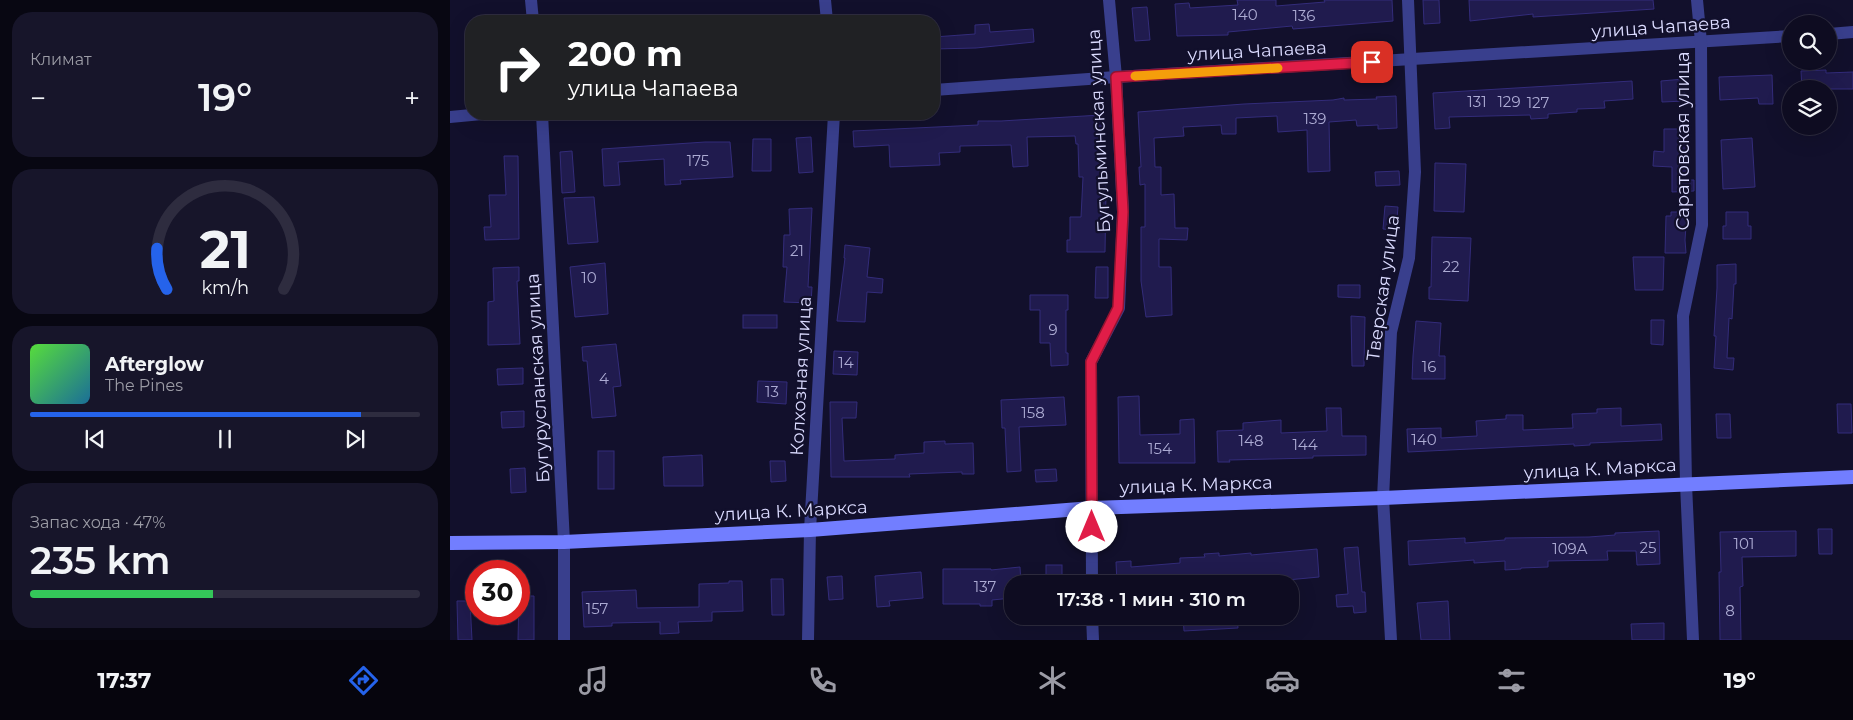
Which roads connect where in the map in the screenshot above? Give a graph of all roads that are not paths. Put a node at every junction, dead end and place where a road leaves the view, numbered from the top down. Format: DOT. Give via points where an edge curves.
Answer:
graph roads {
  1 [pos="531,0"];
  2 [pos="824,0"];
  3 [pos="1109,0"];
  4 [pos="1408,0"];
  5 [pos="1698,0"];
  6 [pos="532,15"];
  7 [pos="826,15"];
  8 [pos="1853,32"];
  9 [pos="1837,33"];
  10 [pos="1782,37"];
  11 [pos="1701,42"];
  12 [pos="1411,60"];
  13 [pos="1116,77"];
  14 [pos="940,90"];
  15 [pos="465,116"];
  16 [pos="450,117"];
  17 [pos="542,120"];
  18 [pos="834,120"];
  19 [pos="1853,477"];
  20 [pos="1686,484"];
  21 [pos="1383,498"];
  22 [pos="1092,508"];
  23 [pos="810,530"];
  24 [pos="564,542"];
  25 [pos="450,543"];
  26 [pos="1092,575"];
  27 [pos="1092,625"];
  28 [pos="564,640"];
  29 [pos="808,640"];
  30 [pos="1092,640"];
  31 [pos="1391,640"];
  32 [pos="1693,640"];
  1 -- 6 [label="street"];
  2 -- 7 [label="street"];
  3 -- 13 [label="street, Бугульминская улица"];
  4 -- 12 [label="street, Тверская улица"];
  5 -- 11 [label="street, Саратовская улица"];
  8 -- 9 [label="street"];
  10 -- 11 [label="street, улица Чапаева"];
  11 -- 12 [label="street, улица Чапаева"];
  11 -- 20 [label="street, Саратовская улица" via="1702,225 1683,316"];
  12 -- 13 [label="street, улица Чапаева"];
  12 -- 21 [label="street, Тверская улица" via="1415,172 1409,258 1391,332"];
  13 -- 14 [label="street, улица Чапаева"];
  13 -- 22 [label="street, Бугульминская улица" via="1123,212 1118,308 1091,362"];
  15 -- 16 [label="street"];
  17 -- 24 [label="street, Бугурусланская улица"];
  18 -- 23 [label="street, Колхозная улица"];
  19 -- 20 [label="main road, улица К. Маркса"];
  20 -- 21 [label="main road, улица К. Маркса"];
  20 -- 32 [label="street, Саратовская улица"];
  21 -- 22 [label="main road, улица К. Маркса"];
  21 -- 31 [label="street, Тверская улица"];
  22 -- 23 [label="main road, улица К. Маркса"];
  22 -- 26 [label="street, Бугульминская улица"];
  23 -- 24 [label="main road, улица К. Маркса"];
  23 -- 29 [label="street, Колхозная улица"];
  24 -- 25 [label="main road, улица К. Маркса"];
  24 -- 28 [label="street, Бугурусланская улица"];
  27 -- 30 [label="street"];
}
